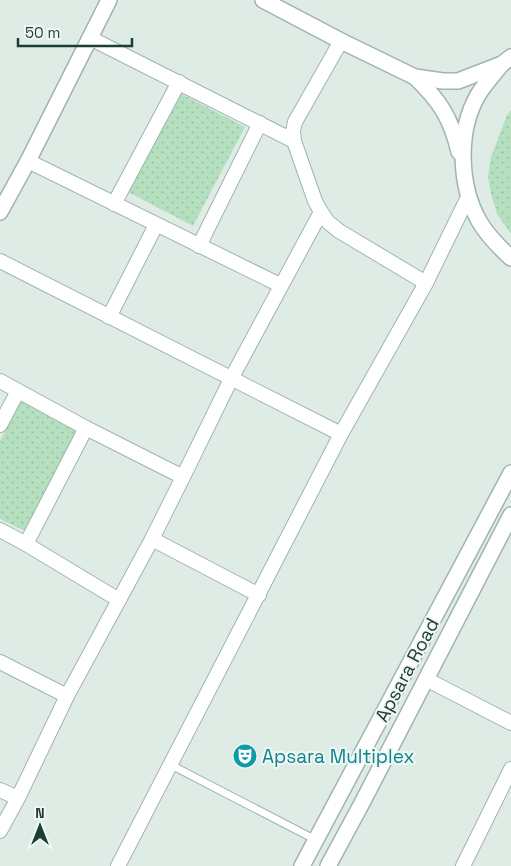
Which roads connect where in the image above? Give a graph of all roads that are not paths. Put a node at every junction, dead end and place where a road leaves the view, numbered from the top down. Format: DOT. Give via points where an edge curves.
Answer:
graph roads {
  1 [pos="109,0"];
  2 [pos="263,0"];
  3 [pos="90,38"];
  4 [pos="341,41"];
  5 [pos="506,60"];
  6 [pos="415,77"];
  7 [pos="179,82"];
  8 [pos="260,123"];
  9 [pos="294,140"];
  10 [pos="28,161"];
  11 [pos="463,171"];
  12 [pos="468,197"];
  13 [pos="114,204"];
  14 [pos="0,212"];
  15 [pos="320,212"];
  16 [pos="156,225"];
  17 [pos="199,246"];
  18 [pos="511,258"];
  19 [pos="0,261"];
  20 [pos="426,282"];
  21 [pos="280,285"];
  22 [pos="109,317"];
  23 [pos="231,379"];
  24 [pos="0,381"];
  25 [pos="18,391"];
  26 [pos="0,425"];
  27 [pos="86,428"];
  28 [pos="341,434"];
  29 [pos="511,473"];
  30 [pos="183,477"];
  31 [pos="489,515"];
  32 [pos="510,521"];
  33 [pos="0,530"];
  34 [pos="152,538"];
  35 [pos="26,544"];
  36 [pos="259,596"];
  37 [pos="119,600"];
  38 [pos="0,662"];
  39 [pos="426,679"];
  40 [pos="67,696"];
  41 [pos="511,723"];
  42 [pos="171,765"];
  43 [pos="511,769"];
  44 [pos="506,789"];
  45 [pos="0,790"];
  46 [pos="18,798"];
  47 [pos="0,831"];
  48 [pos="316,840"];
  49 [pos="118,866"];
  50 [pos="302,866"];
  51 [pos="328,866"];
  52 [pos="463,866"];
  1 -- 3 [label="street"];
  2 -- 4 [label="street"];
  3 -- 7 [label="street"];
  3 -- 10 [label="street"];
  4 -- 6 [label="street"];
  4 -- 9 [label="street" via="295,122"];
  5 -- 6 [label="street" via="458,81"];
  5 -- 11 [label="street" via="478,95 470,112 465,132"];
  6 -- 11 [label="street" via="445,112 455,136"];
  7 -- 8 [label="street"];
  7 -- 13 [label="street"];
  8 -- 9 [label="street"];
  8 -- 17 [label="street"];
  9 -- 15 [label="street"];
  10 -- 13 [label="street"];
  10 -- 14 [label="street"];
  11 -- 12 [label="street"];
  12 -- 18 [label="street" via="479,221"];
  12 -- 20 [label="street"];
  13 -- 16 [label="street"];
  15 -- 20 [label="street" via="339,231"];
  15 -- 21 [label="street"];
  16 -- 17 [label="street"];
  16 -- 22 [label="street"];
  17 -- 21 [label="street"];
  19 -- 22 [label="street"];
  20 -- 28 [label="street"];
  21 -- 23 [label="street"];
  22 -- 23 [label="street"];
  23 -- 28 [label="street"];
  23 -- 30 [label="street"];
  24 -- 25 [label="street"];
  25 -- 26 [label="street"];
  25 -- 27 [label="street"];
  27 -- 30 [label="street"];
  27 -- 35 [label="street"];
  28 -- 36 [label="street"];
  29 -- 31 [label="street, Apsara Road"];
  30 -- 34 [label="street"];
  31 -- 32 [label="street"];
  31 -- 48 [label="street, Apsara Road"];
  32 -- 39 [label="street, Apsara Road"];
  33 -- 35 [label="street"];
  34 -- 36 [label="street"];
  34 -- 37 [label="street"];
  35 -- 37 [label="street"];
  36 -- 42 [label="street"];
  37 -- 40 [label="street"];
  38 -- 40 [label="street"];
  39 -- 41 [label="street"];
  39 -- 51 [label="street, Apsara Road"];
  40 -- 46 [label="street"];
  42 -- 48 [label="lane"];
  42 -- 49 [label="street"];
  43 -- 44 [label="street"];
  44 -- 52 [label="street"];
  45 -- 46 [label="street"];
  46 -- 47 [label="street"];
  48 -- 50 [label="street, Apsara Road"];
}
